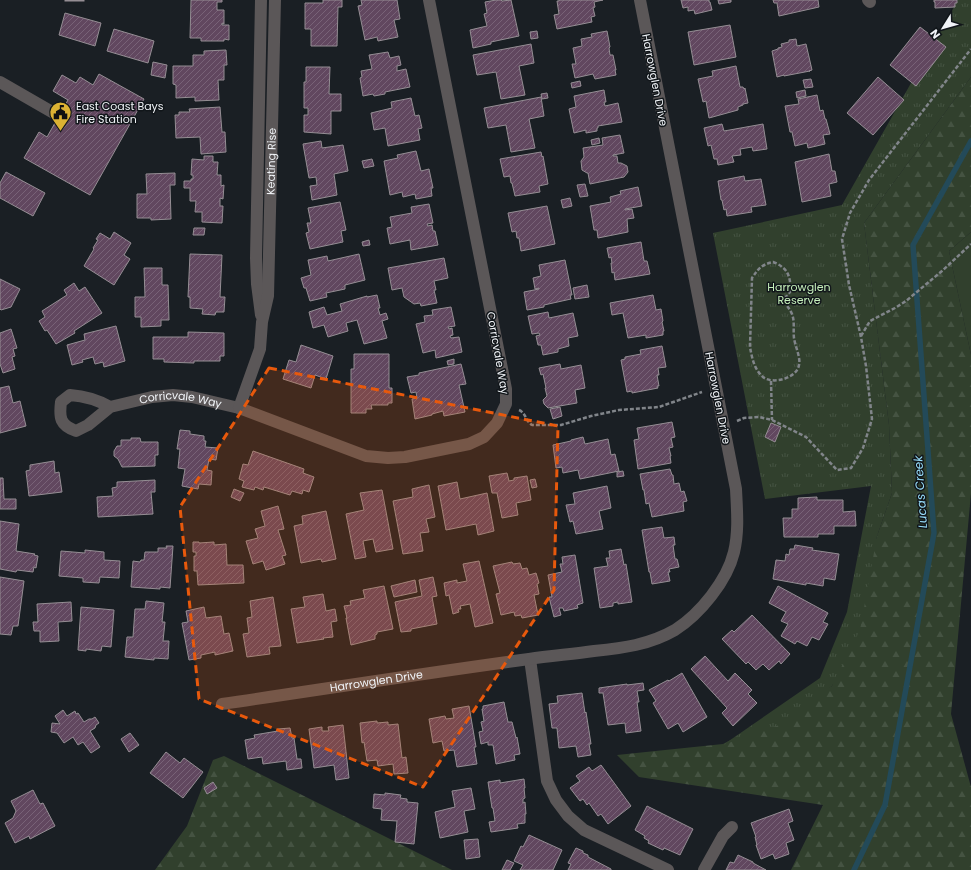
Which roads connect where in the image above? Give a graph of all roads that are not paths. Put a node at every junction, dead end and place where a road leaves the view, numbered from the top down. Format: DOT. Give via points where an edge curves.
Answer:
graph roads {
  1 [pos="261,0"];
  2 [pos="275,0"];
  3 [pos="429,0"];
  4 [pos="640,0"];
  5 [pos="0,82"];
  6 [pos="58,116"];
  7 [pos="262,322"];
  8 [pos="110,406"];
  9 [pos="240,408"];
  10 [pos="530,659"];
  11 [pos="222,704"];
  12 [pos="732,827"];
  13 [pos="668,870"];
  14 [pos="704,870"];
  1 -- 7 [label="street, Keating Rise" via="256,258"];
  2 -- 7 [label="street, Keating Rise" via="268,296"];
  3 -- 9 [label="street, Corricvale Way" via="506,389 506,404 497,423 484,437 469,444 388,458 366,456"];
  4 -- 10 [label="street, Harrowglen Drive" via="736,489 738,524 734,552 725,576 712,596 694,615 675,629 652,641 628,647"];
  5 -- 6 [label="street"];
  7 -- 9 [label="street, Keating Rise" via="260,349"];
  8 -- 9 [label="street, Corricvale Way" via="173,395"];
  10 -- 11 [label="street, Harrowglen Drive"];
  10 -- 13 [label="street" via="547,780 556,800 568,816 584,830"];
  12 -- 14 [label="street" via="723,836"];
}
